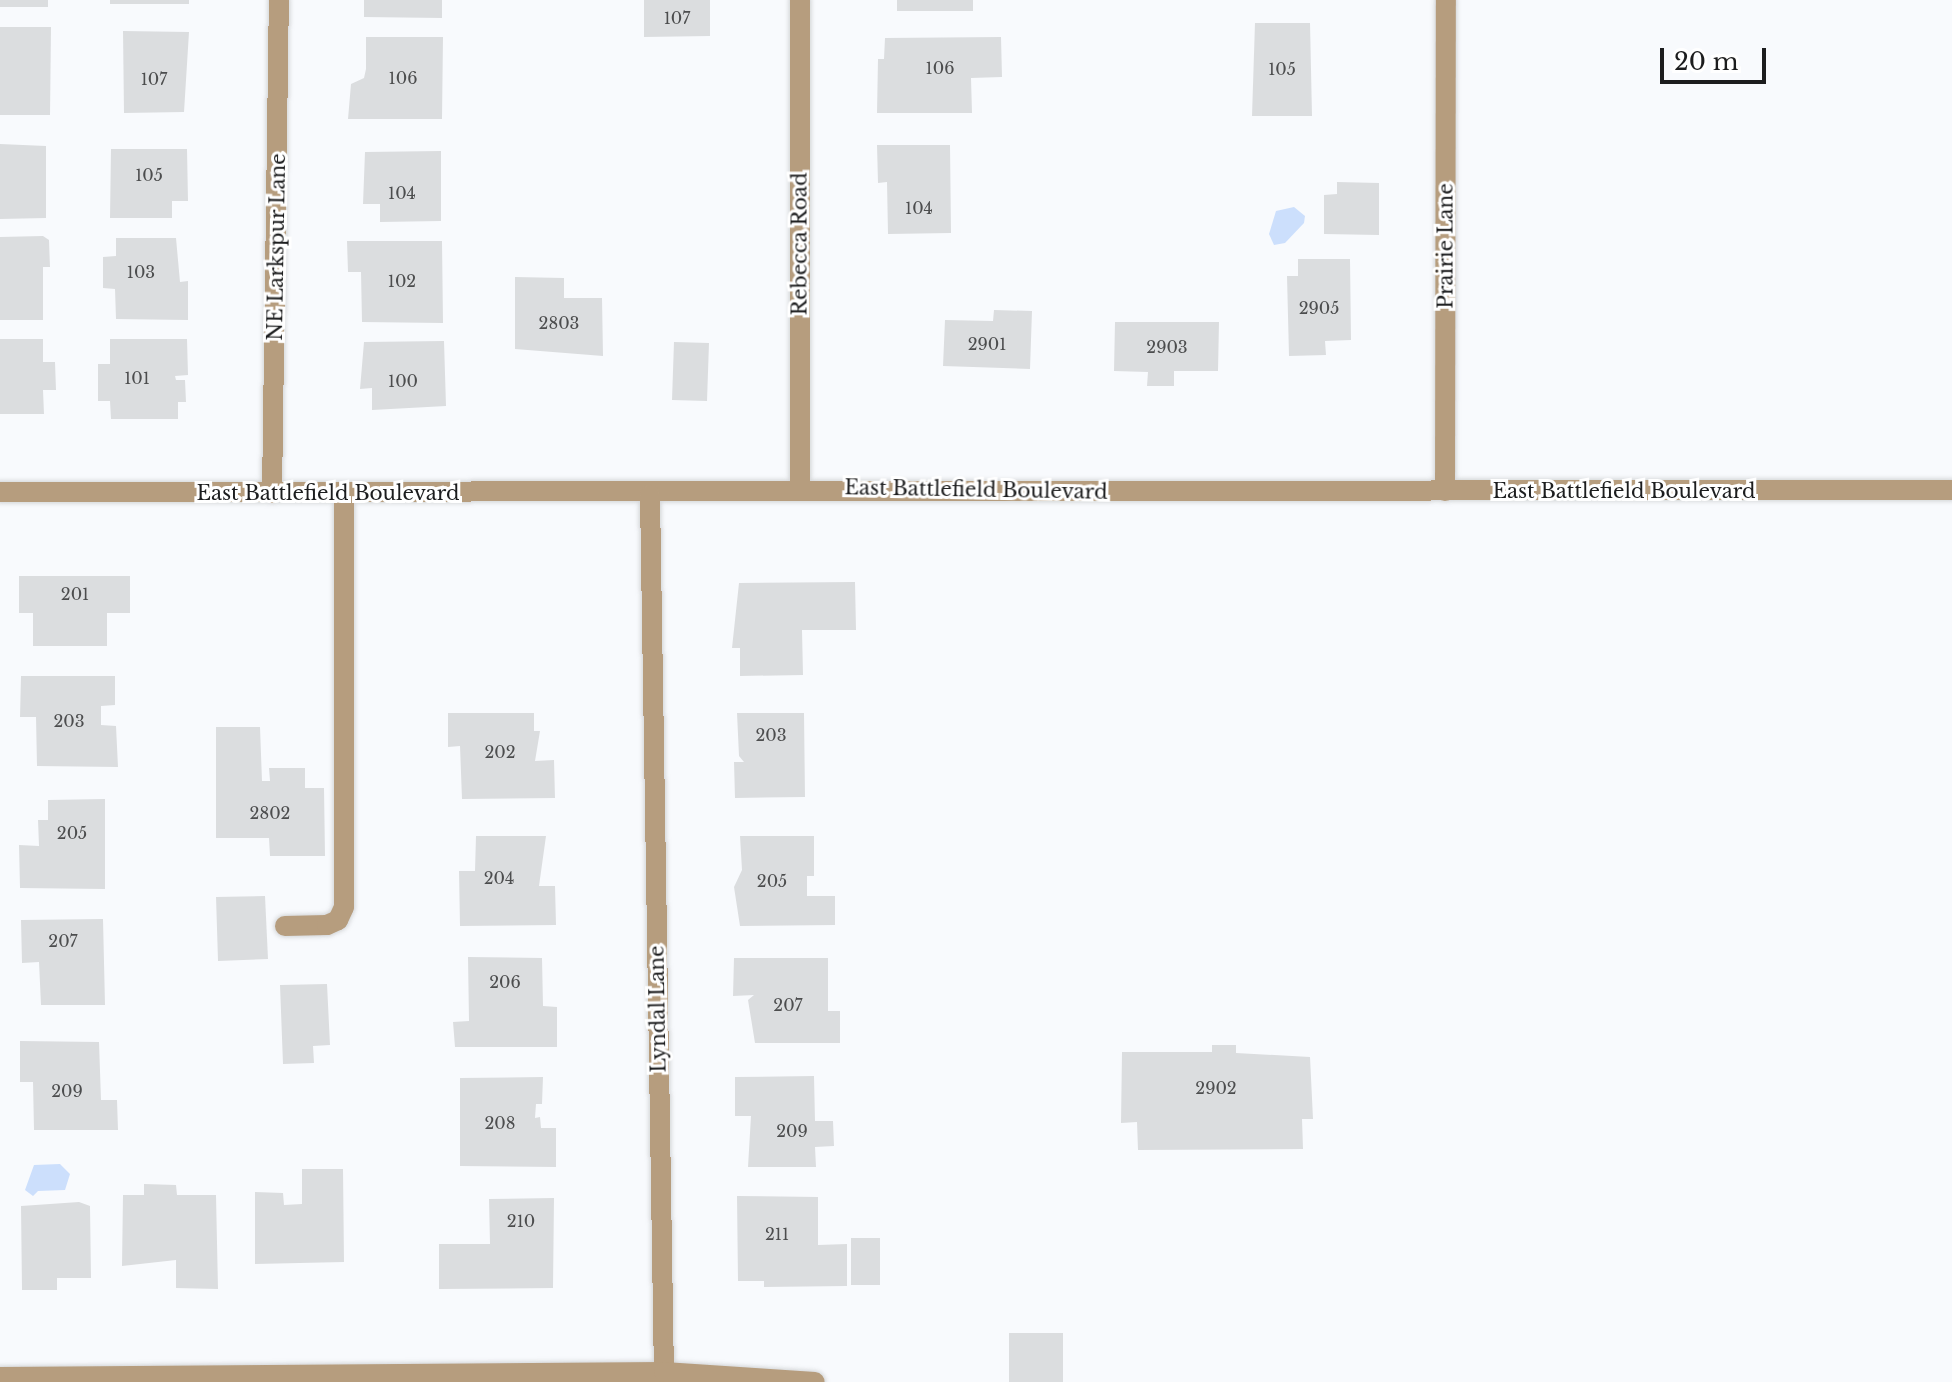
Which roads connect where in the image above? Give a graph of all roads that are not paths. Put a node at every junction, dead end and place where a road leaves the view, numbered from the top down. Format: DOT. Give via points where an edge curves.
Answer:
graph roads {
  1 [pos="279,0"];
  2 [pos="800,0"];
  3 [pos="1446,0"];
  4 [pos="800,488"];
  5 [pos="1952,490"];
  6 [pos="1445,491"];
  7 [pos="0,492"];
  8 [pos="272,493"];
  9 [pos="344,493"];
  10 [pos="650,495"];
  11 [pos="285,926"];
  12 [pos="664,1372"];
  13 [pos="0,1377"];
  14 [pos="815,1382"];
  1 -- 8 [label="street, NE Larkspur Lane"];
  2 -- 4 [label="street, Rebecca Road"];
  3 -- 6 [label="street, Prairie Lane"];
  4 -- 6 [label="street, East Battlefield Boulevard"];
  4 -- 10 [label="street, East Battlefield Boulevard"];
  5 -- 6 [label="street, East Battlefield Boulevard"];
  7 -- 8 [label="street, East Battlefield Boulevard"];
  8 -- 9 [label="street, East Battlefield Boulevard"];
  9 -- 10 [label="street, East Battlefield Boulevard"];
  9 -- 11 [label="street" via="344,907 338,920 327,925"];
  10 -- 12 [label="street, Lyndal Lane"];
  12 -- 13 [label="street"];
  12 -- 14 [label="street"];
}
